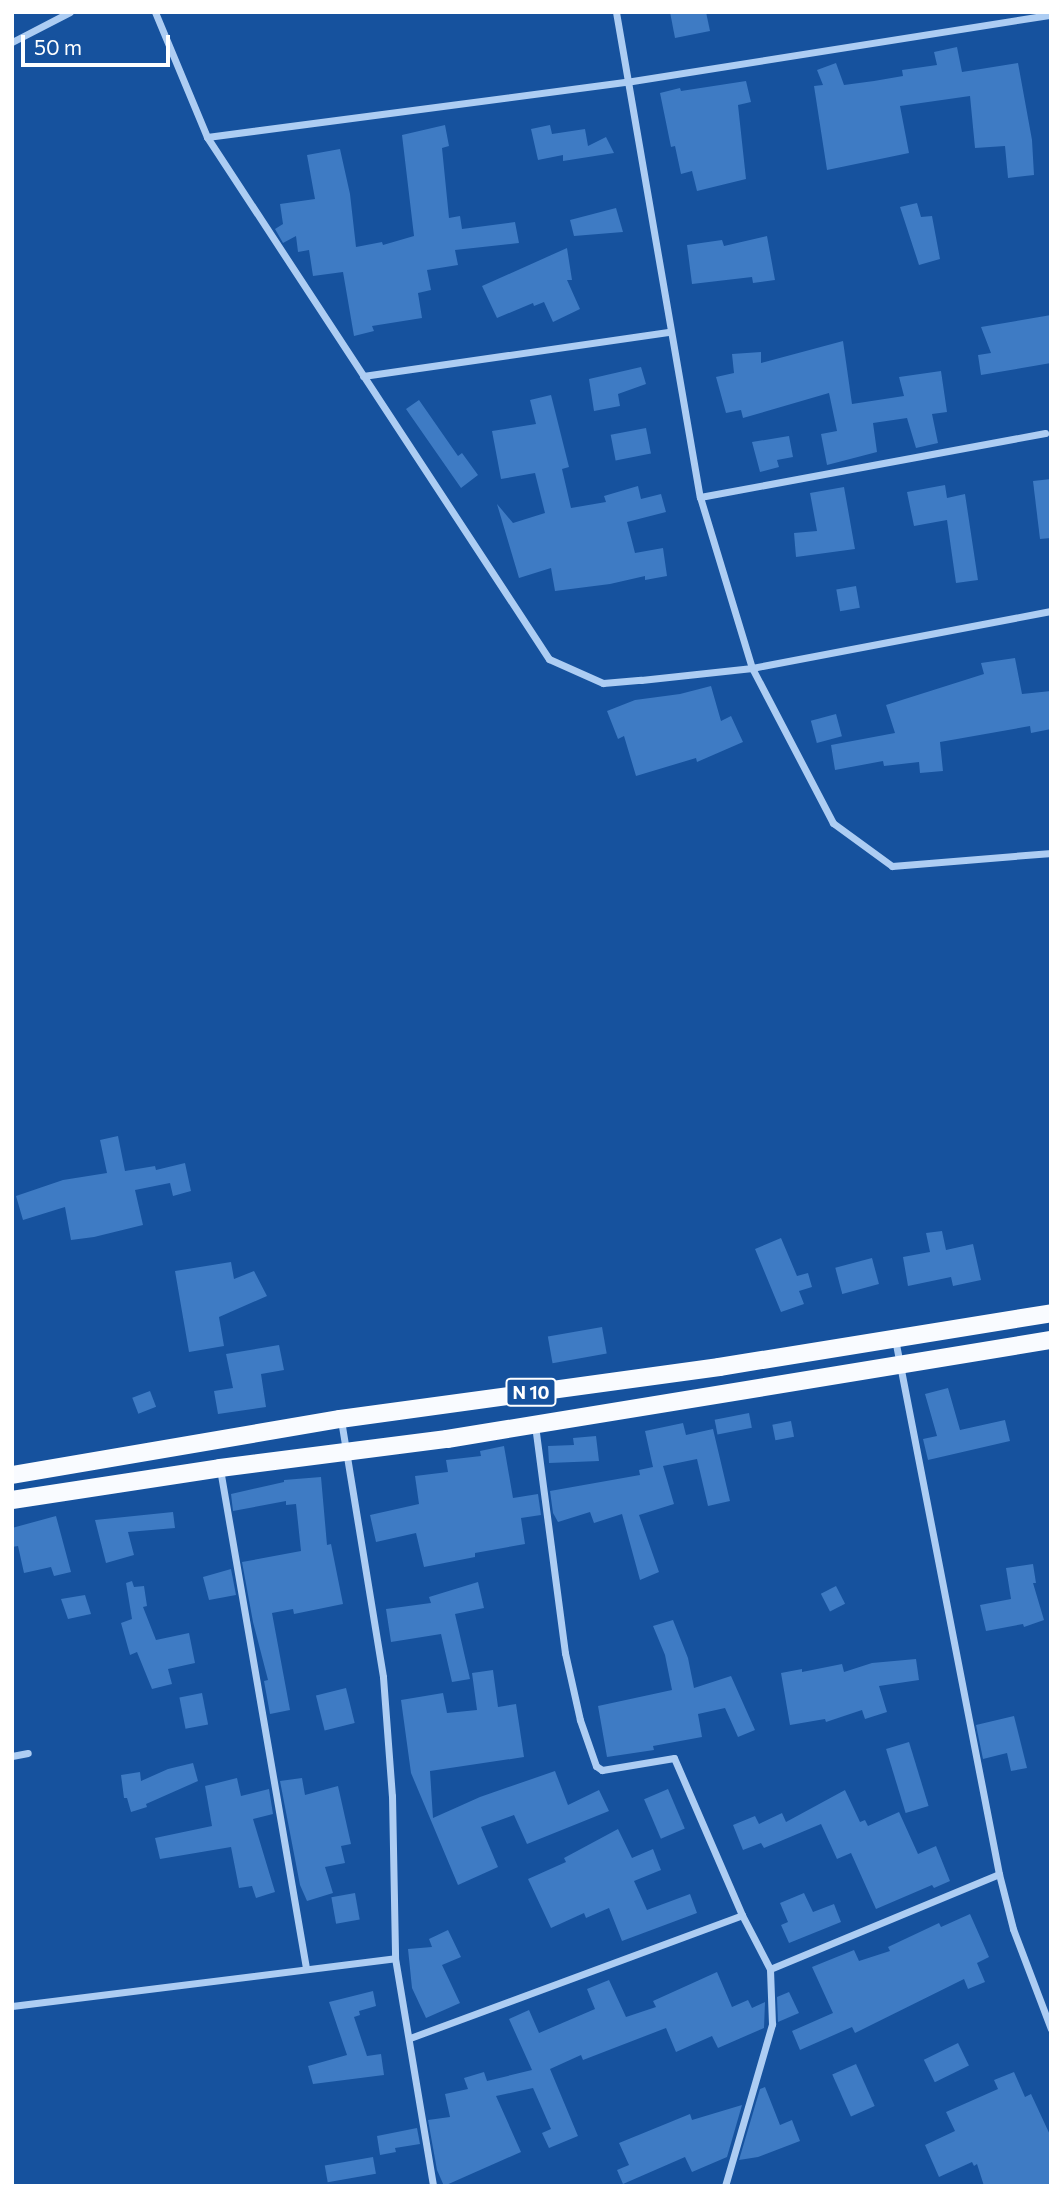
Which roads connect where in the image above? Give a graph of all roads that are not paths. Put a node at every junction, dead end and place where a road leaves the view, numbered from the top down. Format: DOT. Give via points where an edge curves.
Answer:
graph roads {
  1 [pos="69,12"];
  2 [pos="155,12"];
  3 [pos="616,12"];
  4 [pos="1051,15"];
  5 [pos="12,43"];
  6 [pos="626,82"];
  7 [pos="206,137"];
  8 [pos="670,332"];
  9 [pos="363,376"];
  10 [pos="1045,433"];
  11 [pos="700,497"];
  12 [pos="1051,611"];
  13 [pos="752,668"];
  14 [pos="1051,852"];
  15 [pos="1051,1313"];
  16 [pos="894,1338"];
  17 [pos="1051,1340"];
  18 [pos="898,1366"];
  19 [pos="341,1419"];
  20 [pos="536,1424"];
  21 [pos="344,1452"];
  22 [pos="220,1468"];
  23 [pos="12,1475"];
  24 [pos="12,1500"];
  25 [pos="28,1753"];
  26 [pos="12,1756"];
  27 [pos="999,1874"];
  28 [pos="742,1915"];
  29 [pos="395,1958"];
  30 [pos="306,1968"];
  31 [pos="770,1969"];
  32 [pos="12,2006"];
  33 [pos="1051,2029"];
  34 [pos="410,2038"];
  35 [pos="433,2186"];
  36 [pos="725,2186"];
  1 -- 5 [label="street"];
  2 -- 7 [label="street"];
  3 -- 6 [label="street"];
  4 -- 6 [label="street"];
  6 -- 7 [label="street"];
  6 -- 8 [label="street"];
  7 -- 9 [label="street"];
  8 -- 9 [label="street"];
  8 -- 11 [label="street"];
  9 -- 13 [label="street" via="549,659 603,684"];
  10 -- 11 [label="street"];
  11 -- 13 [label="street"];
  12 -- 13 [label="street"];
  13 -- 14 [label="street" via="832,822 892,866"];
  15 -- 16 [label="main road, N 10"];
  16 -- 18 [label="street"];
  16 -- 19 [label="main road, N 10"];
  17 -- 18 [label="main road, N 10"];
  18 -- 20 [label="main road, N 10"];
  18 -- 27 [label="street"];
  19 -- 21 [label="street"];
  19 -- 23 [label="main road, N 10"];
  20 -- 21 [label="main road, N 10"];
  20 -- 28 [label="street" via="565,1653 596,1766 602,1770 674,1758"];
  21 -- 22 [label="main road, N 10"];
  21 -- 29 [label="street" via="383,1677 392,1796"];
  22 -- 24 [label="main road, N 10"];
  22 -- 30 [label="street"];
  25 -- 26 [label="street"];
  27 -- 31 [label="street"];
  27 -- 33 [label="street" via="1013,1929"];
  28 -- 31 [label="street"];
  28 -- 34 [label="street"];
  29 -- 30 [label="street"];
  29 -- 34 [label="street"];
  30 -- 32 [label="street"];
  31 -- 36 [label="street" via="772,2024"];
  34 -- 35 [label="street"];
}
